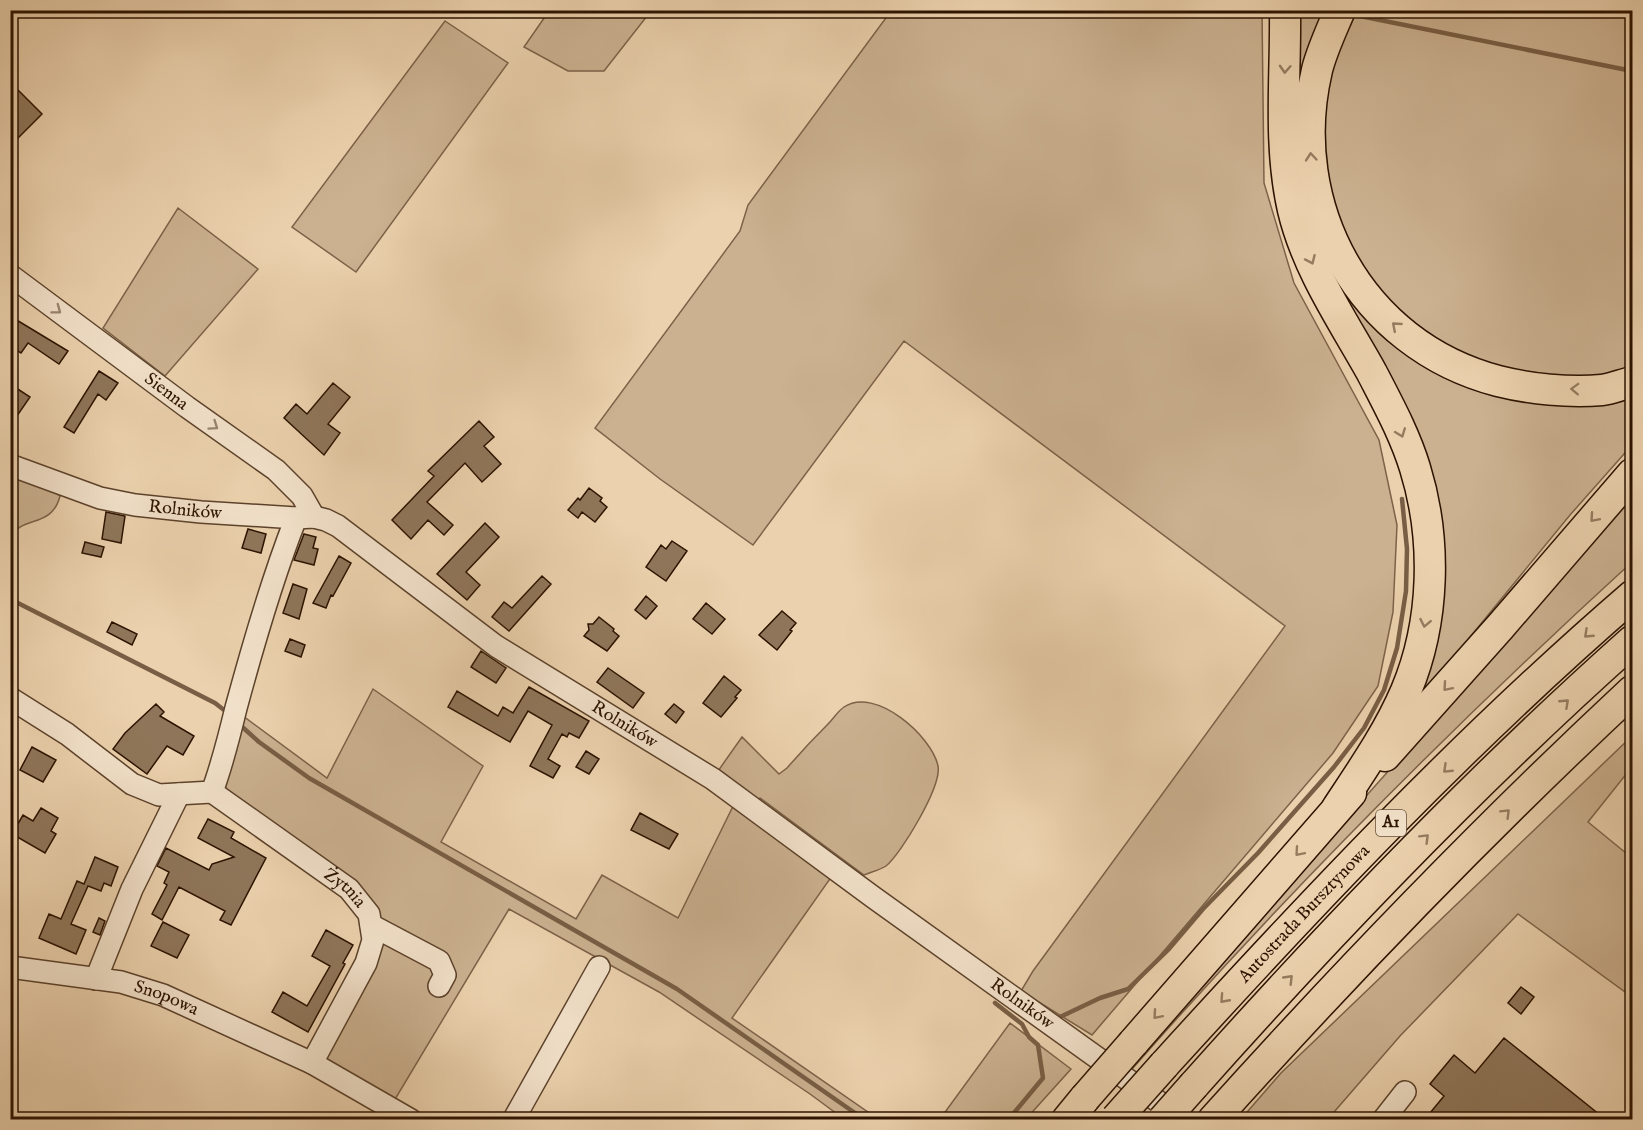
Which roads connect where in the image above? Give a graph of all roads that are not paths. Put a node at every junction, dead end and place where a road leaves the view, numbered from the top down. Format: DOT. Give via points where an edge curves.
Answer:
graph roads {
  1 [pos="1285,10"];
  2 [pos="1340,10"];
  3 [pos="10,275"];
  4 [pos="1632,382"];
  5 [pos="10,465"];
  6 [pos="1632,474"];
  7 [pos="305,517"];
  8 [pos="1632,596"];
  9 [pos="1632,641"];
  10 [pos="1632,691"];
  11 [pos="10,698"];
  12 [pos="1632,706"];
  13 [pos="1571,748"];
  14 [pos="212,792"];
  15 [pos="179,794"];
  16 [pos="1337,808"];
  17 [pos="371,925"];
  18 [pos="10,967"];
  19 [pos="598,967"];
  20 [pos="96,979"];
  21 [pos="439,986"];
  22 [pos="312,1063"];
  23 [pos="1405,1092"];
  24 [pos="1076,1108"];
  25 [pos="1219,1113"];
  26 [pos="411,1119"];
  27 [pos="518,1119"];
  28 [pos="1115,1119"];
  29 [pos="1163,1119"];
  30 [pos="1184,1119"];
  31 [pos="1383,1119"];
  1 -- 16 [label="highway, one-way" via="1285,158 1293,210 1309,259 1400,428 1425,512 1430,561 1428,604 1407,688 1391,722"];
  4 -- 2 [label="highway, one-way" via="1603,390 1527,388 1479,376 1435,356 1366,298 1333,245 1318,202 1310,157 1317,69"];
  3 -- 7 [label="street, Sienna, one-way" via="276,470 302,496"];
  5 -- 7 [label="street, Rolników" via="92,495 135,505"];
  6 -- 16 [label="highway, one-way"];
  7 -- 14 [label="street" via="269,598"];
  7 -- 30 [label="street, Rolników" via="338,526 496,646 713,779"];
  8 -- 28 [label="highway, Autostrada Bursztynowa / A1, one-way, bridge" via="1415,799 1287,929"];
  29 -- 9 [label="highway, Autostrada Bursztynowa / A1, one-way, bridge" via="1281,988 1449,814"];
  10 -- 13 [label="highway"];
  11 -- 15 [label="street" via="67,734 132,784 159,795"];
  12 -- 13 [label="highway"];
  25 -- 13 [label="highway, one-way" via="1375,943"];
  14 -- 15 [label="street"];
  14 -- 17 [label="street, Żytnia" via="349,889 369,914"];
  15 -- 20 [label="street" via="132,889"];
  16 -- 24 [label="highway, one-way, bridge"];
  17 -- 21 [label="street" via="442,957 445,975"];
  17 -- 22 [label="street, Żytnia" via="373,940 366,963"];
  18 -- 20 [label="street, Snopowa"];
  19 -- 27 [label="street" via="515,1117"];
  20 -- 22 [label="street, Snopowa" via="163,995"];
  22 -- 26 [label="street, Snopowa"];
  23 -- 31 [label="street"];
}
